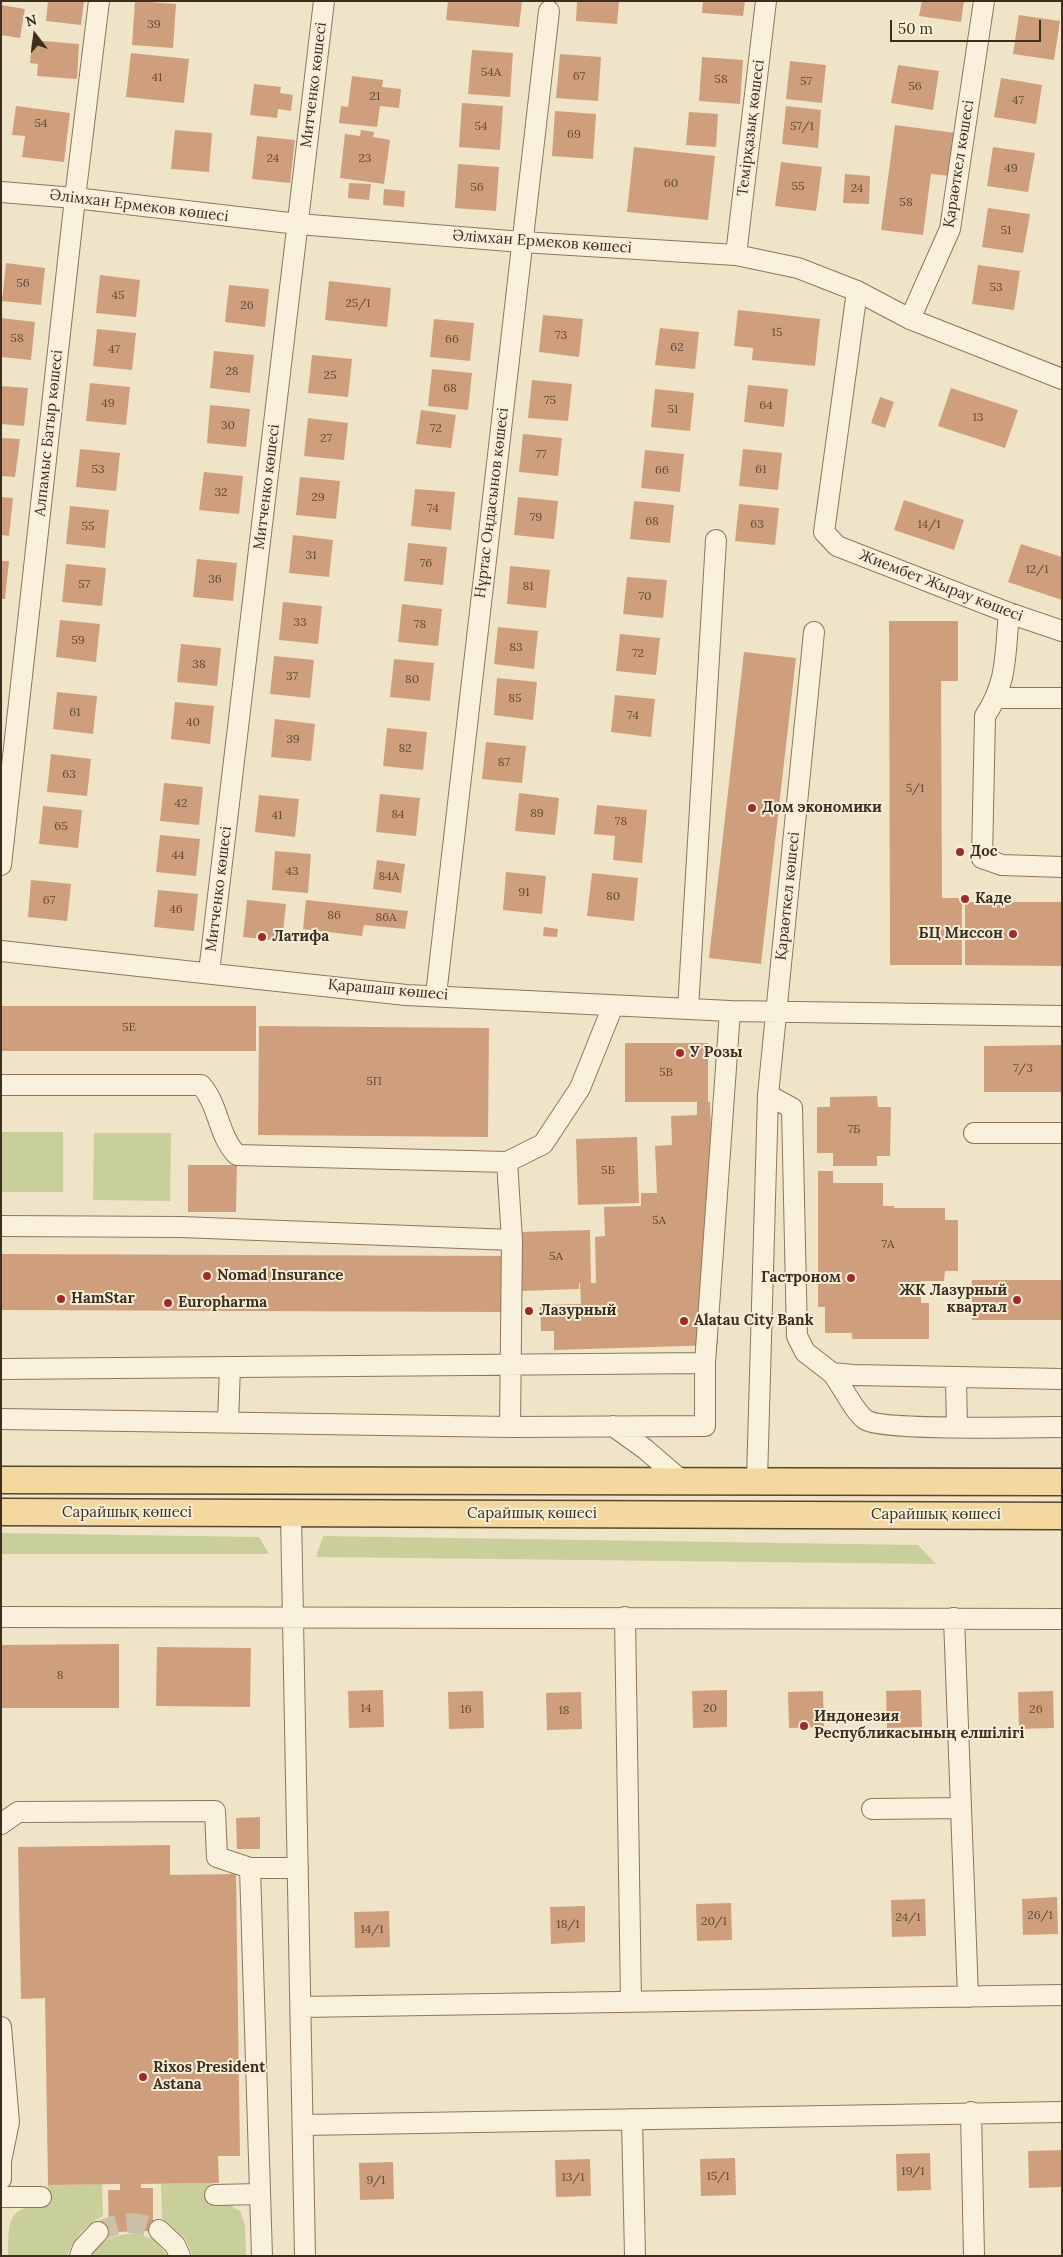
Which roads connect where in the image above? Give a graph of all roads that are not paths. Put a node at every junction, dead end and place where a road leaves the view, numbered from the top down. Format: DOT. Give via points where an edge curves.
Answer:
graph roads {
  1 [pos="99,1"];
  2 [pos="324,1"];
  3 [pos="766,1"];
  4 [pos="984,1"];
  5 [pos="549,11"];
  6 [pos="1,192"];
  7 [pos="75,198"];
  8 [pos="298,224"];
  9 [pos="522,242"];
  10 [pos="736,254"];
  11 [pos="857,291"];
  12 [pos="910,319"];
  13 [pos="1062,379"];
  14 [pos="716,540"];
  15 [pos="1009,613"];
  16 [pos="1062,630"];
  17 [pos="814,632"];
  18 [pos="997,698"];
  19 [pos="1062,698"];
  20 [pos="1,865"];
  21 [pos="1062,866"];
  22 [pos="1,951"];
  23 [pos="209,972"];
  24 [pos="436,995"];
  25 [pos="612,1006"];
  26 [pos="688,1009"];
  27 [pos="776,1010"];
  28 [pos="730,1011"];
  29 [pos="1062,1016"];
  30 [pos="1,1086"];
  31 [pos="768,1095"];
  32 [pos="974,1133"];
  33 [pos="1062,1133"];
  34 [pos="507,1162"];
  35 [pos="1,1226"];
  36 [pos="512,1240"];
  37 [pos="705,1363"];
  38 [pos="510,1364"];
  39 [pos="230,1367"];
  40 [pos="1,1369"];
  41 [pos="832,1373"];
  42 [pos="956,1378"];
  43 [pos="1062,1379"];
  44 [pos="1,1419"];
  45 [pos="228,1422"];
  46 [pos="613,1426"];
  47 [pos="510,1427"];
  48 [pos="957,1427"];
  49 [pos="1062,1427"];
  50 [pos="1,1480"];
  51 [pos="681,1480"];
  52 [pos="756,1480"];
  53 [pos="1062,1482"];
  54 [pos="1062,1489"];
  55 [pos="1,1512"];
  56 [pos="291,1514"];
  57 [pos="451,1514"];
  58 [pos="833,1514"];
  59 [pos="1062,1516"];
  60 [pos="1,1617"];
  61 [pos="294,1617"];
  62 [pos="625,1617"];
  63 [pos="954,1618"];
  64 [pos="1062,1620"];
  65 [pos="962,1808"];
  66 [pos="872,1809"];
  67 [pos="1,1824"];
  68 [pos="250,1868"];
  69 [pos="298,1868"];
  70 [pos="1062,1995"];
  71 [pos="968,1997"];
  72 [pos="631,2002"];
  73 [pos="301,2007"];
  74 [pos="1,2026"];
  75 [pos="971,2112"];
  76 [pos="1062,2112"];
  77 [pos="632,2119"];
  78 [pos="303,2125"];
  79 [pos="1,2179"];
  80 [pos="260,2194"];
  81 [pos="215,2195"];
  82 [pos="1,2197"];
  83 [pos="41,2197"];
  84 [pos="159,2230"];
  85 [pos="98,2232"];
  86 [pos="80,2256"];
  87 [pos="180,2256"];
  88 [pos="262,2256"];
  89 [pos="305,2256"];
  90 [pos="635,2256"];
  91 [pos="974,2256"];
  1 -- 7 [label="street, Алпамыс Батыр көшесі"];
  2 -- 8 [label="street, Митченко көшесі"];
  3 -- 10 [label="street, Темірқазық көшесі"];
  4 -- 12 [label="street, Қараөткел көшесі" via="950,229"];
  5 -- 9 [label="street, Нұртас Оңдасынов көшесі"];
  6 -- 7 [label="street, Әлімхан Ермеков көшесі"];
  7 -- 8 [label="street, Әлімхан Ермеков көшесі"];
  7 -- 20 [label="street, Алпамыс Батыр көшесі"];
  8 -- 9 [label="street, Әлімхан Ермеков көшесі"];
  8 -- 23 [label="street, Митченко көшесі"];
  9 -- 10 [label="street, Әлімхан Ермеков көшесі"];
  9 -- 24 [label="street, Нұртас Оңдасынов көшесі"];
  10 -- 11 [label="street, Әлімхан Ермеков көшесі" via="798,268"];
  11 -- 12 [label="street, Әлімхан Ермеков көшесі"];
  11 -- 15 [label="street, Жиембет Жырау көшесі" via="824,532 837,546"];
  12 -- 13 [label="street, Әлімхан Ермеков көшесі"];
  14 -- 26 [label="street"];
  15 -- 16 [label="street, Жиембет Жырау көшесі"];
  15 -- 18 [label="street" via="1003,682"];
  17 -- 27 [label="street, Қараөткел көшесі"];
  18 -- 19 [label="street"];
  18 -- 21 [label="street" via="985,716 982,858 1002,865"];
  22 -- 23 [label="street, Қарашаш көшесі"];
  23 -- 24 [label="street, Қарашаш көшесі" via="406,995"];
  24 -- 25 [label="street, Қарашаш көшесі"];
  25 -- 26 [label="street, Қарашаш көшесі"];
  25 -- 34 [label="street" via="580,1088 544,1144"];
  26 -- 28 [label="street, Қарашаш көшесі"];
  27 -- 28 [label="street, Қарашаш көшесі"];
  27 -- 29 [label="street, Қарашаш көшесі"];
  27 -- 31 [label="street, Қараөткел көшесі"];
  28 -- 37 [label="street"];
  30 -- 34 [label="street" via="200,1084 209,1094 228,1146 237,1155"];
  31 -- 41 [label="street" via="792,1108 797,1336 805,1352"];
  31 -- 52 [label="street, Қараөткел көшесі"];
  32 -- 33 [label="street"];
  34 -- 36 [label="street"];
  35 -- 36 [label="street" via="258,1229"];
  36 -- 38 [label="street"];
  37 -- 38 [label="street"];
  37 -- 46 [label="street" via="705,1426"];
  38 -- 39 [label="street"];
  38 -- 47 [label="street"];
  39 -- 40 [label="street"];
  39 -- 45 [label="street"];
  41 -- 42 [label="street"];
  41 -- 48 [label="street" via="866,1420 879,1424"];
  42 -- 43 [label="street"];
  42 -- 48 [label="street"];
  44 -- 45 [label="street"];
  45 -- 47 [label="street"];
  46 -- 47 [label="street"];
  46 -- 51 [label="street"];
  48 -- 49 [label="street"];
  50 -- 51 [label="main road"];
  51 -- 52 [label="main road"];
  52 -- 53 [label="main road"];
  52 -- 57 [label="main road" via="751,1498 744,1503 477,1505"];
  54 -- 58 [label="main road" via="1048,1493 912,1488 843,1490 836,1493"];
  55 -- 56 [label="main road, Сарайшық көшесі"];
  56 -- 57 [label="main road, Сарайшық көшесі"];
  56 -- 61 [label="street"];
  57 -- 58 [label="main road, Сарайшық көшесі"];
  58 -- 59 [label="main road, Сарайшық көшесі"];
  60 -- 61 [label="street"];
  61 -- 62 [label="street"];
  61 -- 69 [label="street"];
  62 -- 63 [label="street"];
  62 -- 72 [label="street"];
  63 -- 64 [label="street"];
  63 -- 65 [label="street"];
  65 -- 66 [label="street"];
  65 -- 71 [label="street"];
  67 -- 68 [label="street" via="18,1812 215,1811 217,1857"];
  68 -- 69 [label="street"];
  68 -- 80 [label="street"];
  69 -- 73 [label="street"];
  70 -- 71 [label="street"];
  71 -- 72 [label="street"];
  72 -- 73 [label="street"];
  73 -- 78 [label="street"];
  74 -- 79 [label="street" via="9,2122"];
  75 -- 76 [label="street"];
  75 -- 77 [label="street"];
  75 -- 91 [label="street"];
  77 -- 78 [label="street"];
  77 -- 90 [label="street"];
  78 -- 89 [label="street"];
  80 -- 81 [label="street"];
  80 -- 88 [label="street"];
  82 -- 83 [label="street"];
  84 -- 87 [label="street" via="175,2245"];
  85 -- 86 [label="street"];
}
